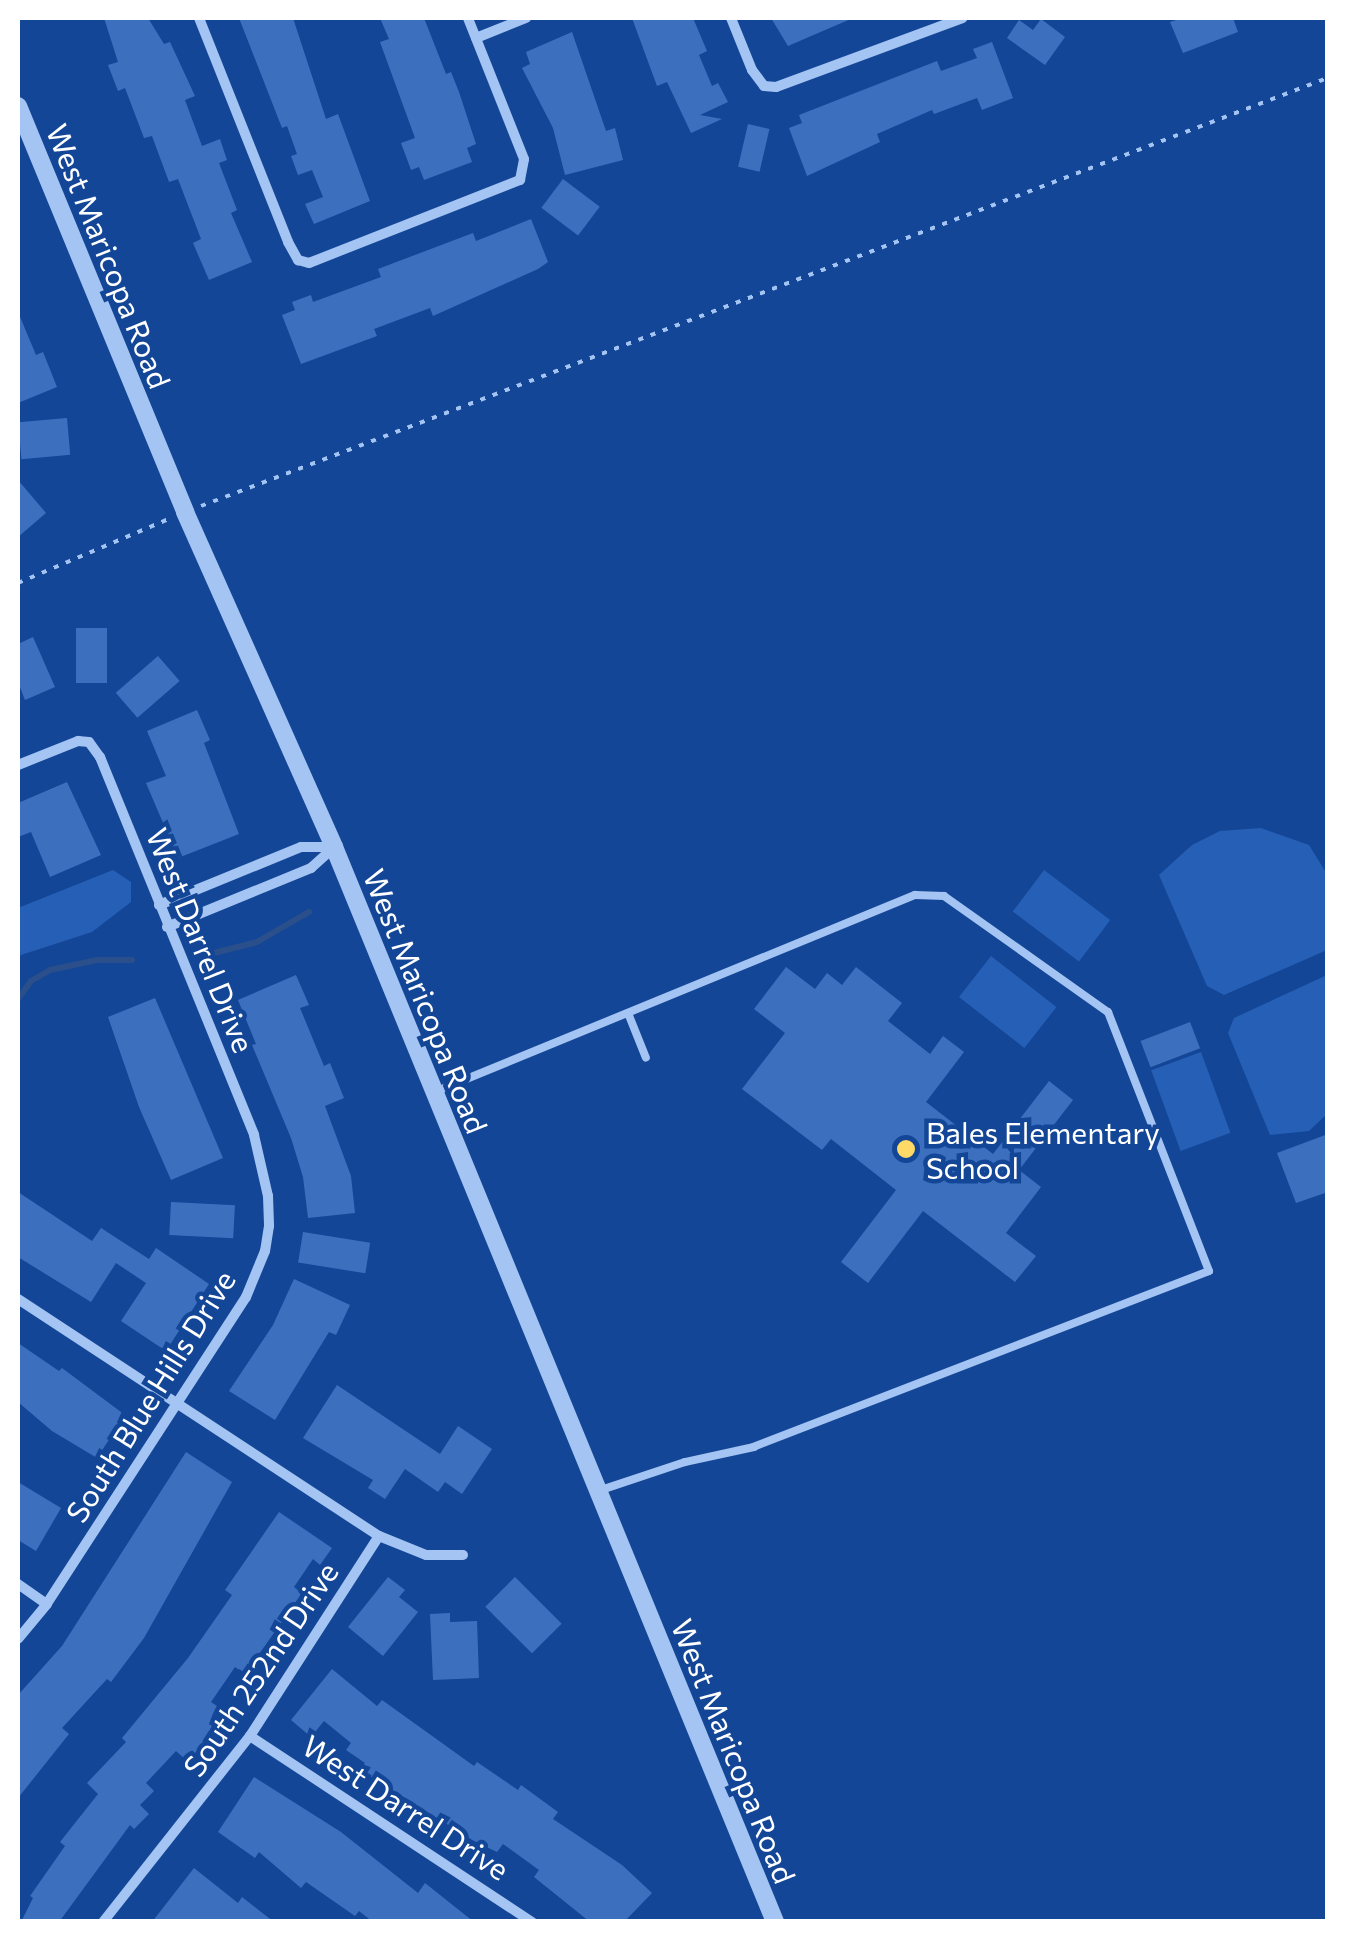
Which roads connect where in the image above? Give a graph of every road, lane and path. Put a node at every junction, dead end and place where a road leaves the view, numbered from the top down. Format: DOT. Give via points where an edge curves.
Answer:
graph roads {
  1 [pos="199,18"];
  2 [pos="468,18"];
  3 [pos="526,18"];
  4 [pos="731,18"];
  5 [pos="963,18"];
  6 [pos="476,38"];
  7 [pos="1328,78"];
  8 [pos="18,106"];
  9 [pos="185,512"];
  10 [pos="18,582"];
  11 [pos="18,765"];
  12 [pos="334,847"];
  13 [pos="158,905"];
  14 [pos="167,927"];
  15 [pos="628,1013"];
  16 [pos="646,1058"];
  17 [pos="434,1092"];
  18 [pos="262,1160"];
  19 [pos="18,1299"];
  20 [pos="178,1402"];
  21 [pos="597,1492"];
  22 [pos="379,1536"];
  23 [pos="462,1555"];
  24 [pos="18,1584"];
  25 [pos="47,1604"];
  26 [pos="18,1639"];
  27 [pos="250,1736"];
  28 [pos="104,1922"];
  29 [pos="532,1922"];
  30 [pos="775,1922"];
  1 -- 6 [label="street" via="302,263 514,184 523,175 524,159"];
  2 -- 6 [label="street"];
  3 -- 6 [label="street"];
  4 -- 5 [label="street" via="764,86 785,86"];
  7 -- 9 [label="path"];
  8 -- 9 [label="street, West Maricopa Road"];
  9 -- 10 [label="path"];
  9 -- 12 [label="street, West Maricopa Road"];
  11 -- 13 [label="street, West Darrel Drive" via="89,742"];
  12 -- 13 [label="street" via="301,847"];
  12 -- 14 [label="street" via="310,868"];
  12 -- 17 [label="street, West Maricopa Road"];
  13 -- 14 [label="street, West Darrel Drive"];
  14 -- 18 [label="street, West Darrel Drive"];
  15 -- 16 [label="lane"];
  15 -- 17 [label="lane"];
  15 -- 21 [label="lane" via="916,895 944,896 1108,1012 1209,1272 754,1446"];
  17 -- 21 [label="street, West Maricopa Road"];
  18 -- 20 [label="street, South Blue Hills Drive" via="266,1251 246,1296"];
  19 -- 20 [label="street"];
  20 -- 22 [label="street"];
  20 -- 25 [label="street, South Blue Hills Drive"];
  21 -- 30 [label="street, West Maricopa Road"];
  22 -- 23 [label="street" via="426,1555"];
  22 -- 27 [label="street, South 252nd Drive"];
  24 -- 25 [label="street"];
  25 -- 26 [label="street, South Blue Hills Drive"];
  27 -- 28 [label="street, South 252nd Drive"];
  27 -- 29 [label="street, West Darrel Drive"];
}
